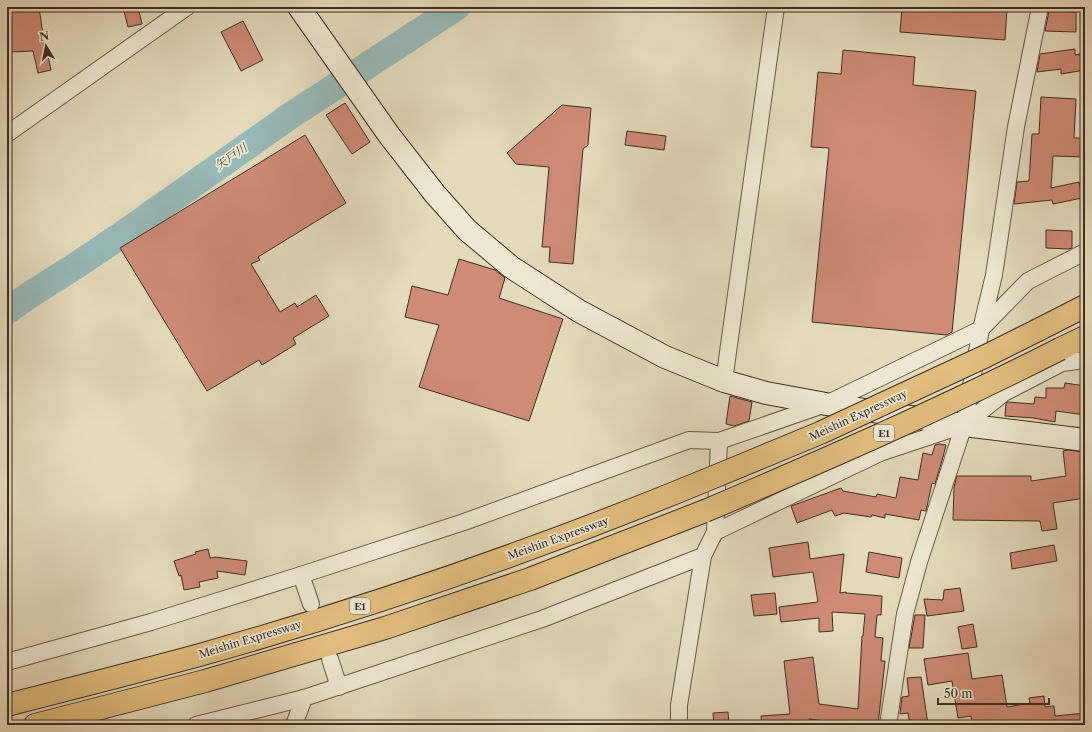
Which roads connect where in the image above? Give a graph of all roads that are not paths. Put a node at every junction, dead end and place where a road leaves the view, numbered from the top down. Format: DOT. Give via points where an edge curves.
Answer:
graph roads {
  1 [pos="187,7"];
  2 [pos="299,7"];
  3 [pos="776,7"];
  4 [pos="1040,7"];
  5 [pos="7,134"];
  6 [pos="1085,252"];
  7 [pos="1085,306"];
  8 [pos="981,329"];
  9 [pos="1085,337"];
  10 [pos="1085,360"];
  11 [pos="724,381"];
  12 [pos="826,404"];
  13 [pos="964,424"];
  14 [pos="1085,440"];
  15 [pos="719,441"];
  16 [pos="715,532"];
  17 [pos="703,556"];
  18 [pos="301,575"];
  19 [pos="311,604"];
  20 [pos="330,659"];
  21 [pos="7,662"];
  22 [pos="339,687"];
  23 [pos="304,698"];
  24 [pos="7,705"];
  25 [pos="35,725"];
  26 [pos="196,725"];
  27 [pos="294,725"];
  28 [pos="678,725"];
  29 [pos="888,725"];
  1 -- 5 [label="street"];
  2 -- 11 [label="street" via="388,135 467,230 511,267 579,311 658,354"];
  3 -- 11 [label="street"];
  4 -- 8 [label="street" via="1016,127 994,275"];
  6 -- 8 [label="street" via="1028,281"];
  7 -- 24 [label="highway, Meishin Expressway / E1, bridge" via="986,356 820,433 519,552 377,601 196,656"];
  8 -- 12 [label="street"];
  8 -- 13 [label="street"];
  9 -- 25 [label="highway, E1, bridge" via="997,381 831,457 680,522 530,579 385,628 205,682"];
  10 -- 13 [label="street" via="1062,363 1004,393"];
  11 -- 12 [label="street" via="766,393"];
  12 -- 13 [label="street"];
  12 -- 15 [label="street"];
  13 -- 14 [label="street"];
  13 -- 16 [label="street" via="880,453"];
  13 -- 29 [label="street" via="919,562 905,614"];
  15 -- 16 [label="street"];
  15 -- 18 [label="street" via="689,440 464,522"];
  16 -- 17 [label="street"];
  17 -- 22 [label="street" via="542,619"];
  17 -- 28 [label="street" via="679,704"];
  18 -- 19 [label="street"];
  18 -- 21 [label="street" via="151,622"];
  20 -- 22 [label="street"];
  22 -- 23 [label="street"];
  23 -- 26 [label="street"];
  23 -- 27 [label="street"];
}
